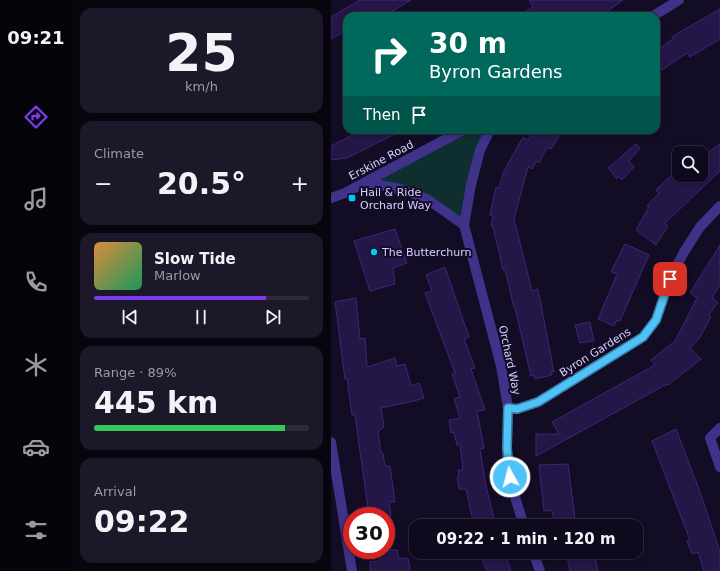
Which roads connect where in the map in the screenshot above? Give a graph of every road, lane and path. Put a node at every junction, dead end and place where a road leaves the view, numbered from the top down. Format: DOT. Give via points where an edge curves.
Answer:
graph roads {
  1 [pos="679,0"];
  2 [pos="660,12"];
  3 [pos="455,134"];
  4 [pos="488,134"];
  5 [pos="365,182"];
  6 [pos="331,198"];
  7 [pos="720,206"];
  8 [pos="464,225"];
  9 [pos="508,408"];
  10 [pos="720,428"];
  11 [pos="331,442"];
  12 [pos="720,467"];
  13 [pos="522,519"];
  14 [pos="536,559"];
  15 [pos="352,571"];
  16 [pos="540,571"];
  1 -- 2 [label="street"];
  3 -- 5 [label="street, Erskine Road"];
  4 -- 8 [label="street, Orchard Way" via="480,150"];
  5 -- 6 [label="street, Erskine Road"];
  5 -- 8 [label="street" via="400,189 427,199"];
  7 -- 9 [label="street, Byron Gardens" via="700,227 684,252 670,279 656,320 643,337 538,402 517,409"];
  8 -- 9 [label="street, Orchard Way" via="501,366"];
  9 -- 13 [label="street, Orchard Way" via="509,468"];
  10 -- 12 [label="street" via="710,438"];
  11 -- 15 [label="street"];
  14 -- 16 [label="street"];
}
